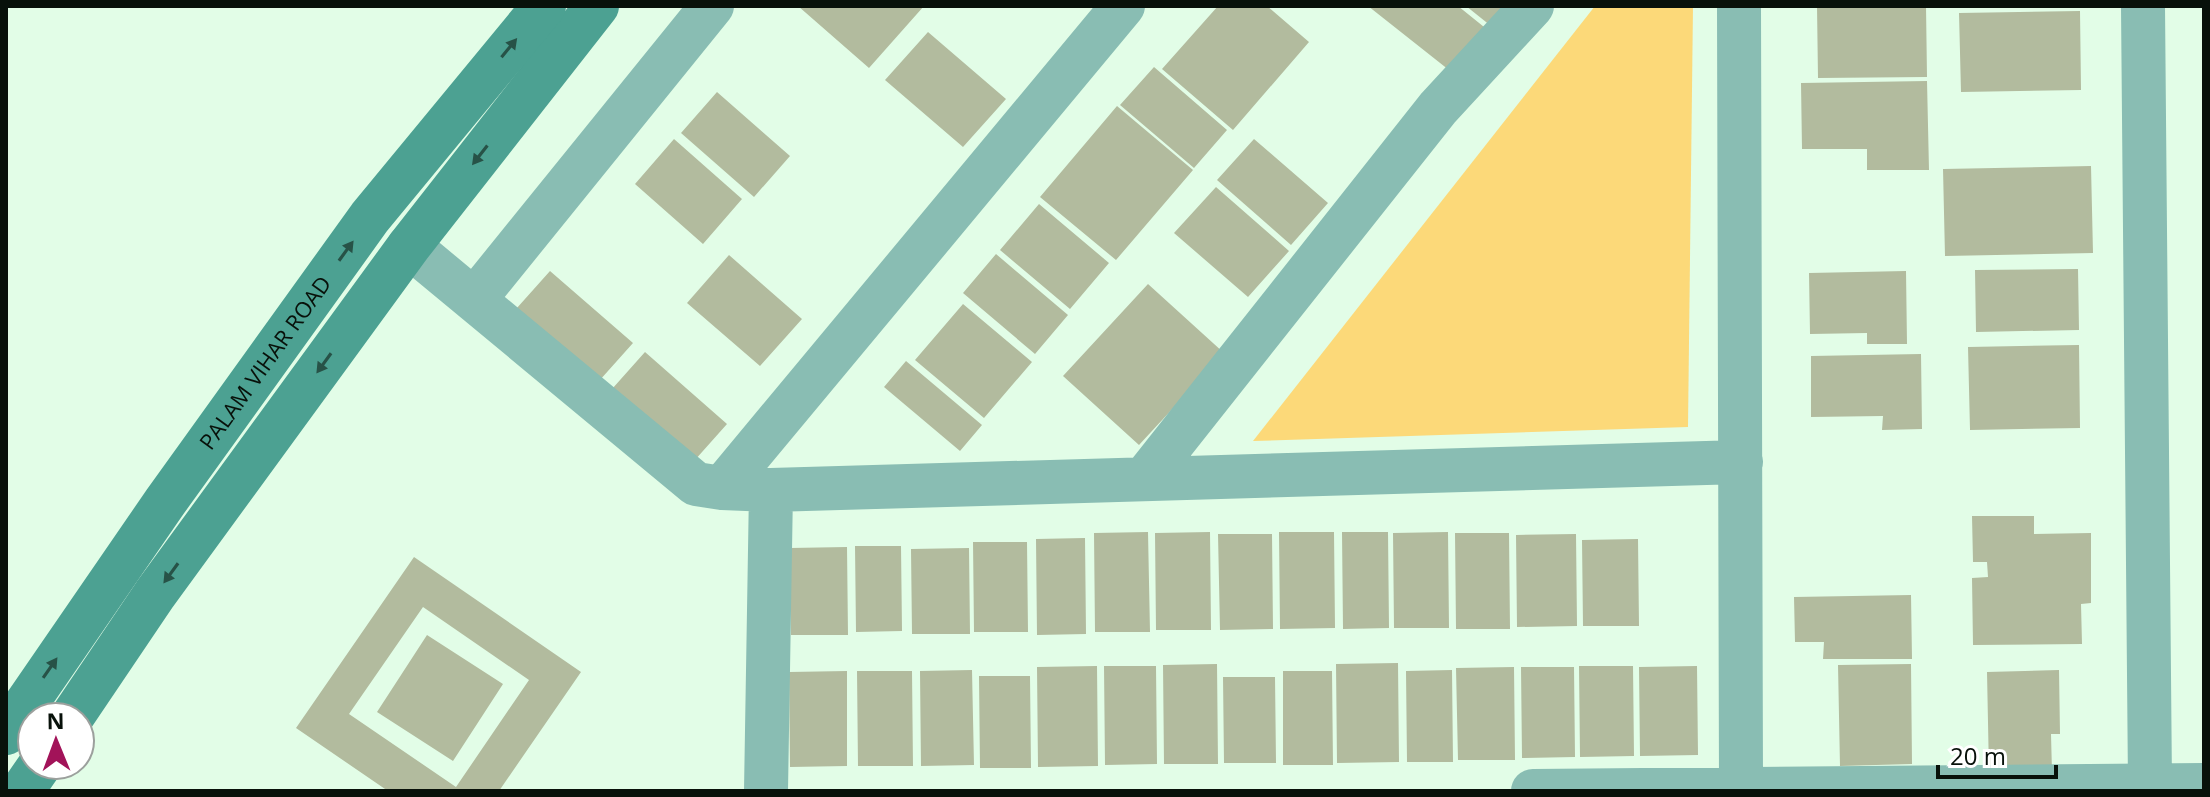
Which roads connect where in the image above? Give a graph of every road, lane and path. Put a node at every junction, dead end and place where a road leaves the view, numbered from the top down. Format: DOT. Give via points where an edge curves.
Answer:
graph roads {
  1 [pos="544,6"];
  2 [pos="597,6"];
  3 [pos="712,6"];
  4 [pos="1123,6"];
  5 [pos="1532,6"];
  6 [pos="1739,6"];
  7 [pos="2143,6"];
  8 [pos="409,246"];
  9 [pos="474,300"];
  10 [pos="1741,462"];
  11 [pos="1145,478"];
  12 [pos="722,488"];
  13 [pos="771,490"];
  14 [pos="83,701"];
  15 [pos="6,733"];
  16 [pos="2204,785"];
  17 [pos="2150,786"];
  18 [pos="1741,788"];
  19 [pos="766,791"];
  20 [pos="1533,791"];
  15 -- 1 [label="street, PALAM VIHAR ROAD, one-way" via="370,217"];
  2 -- 8 [label="street, one-way"];
  3 -- 9 [label="street"];
  4 -- 12 [label="street"];
  5 -- 11 [label="street" via="1438,108"];
  6 -- 10 [label="street"];
  7 -- 17 [label="street"];
  8 -- 9 [label="street"];
  8 -- 14 [label="street, one-way"];
  9 -- 12 [label="street" via="696,484"];
  10 -- 11 [label="street"];
  10 -- 18 [label="street"];
  11 -- 13 [label="street"];
  12 -- 13 [label="street"];
  13 -- 19 [label="street"];
  16 -- 17 [label="street"];
  17 -- 18 [label="street"];
  18 -- 20 [label="street"];
}
